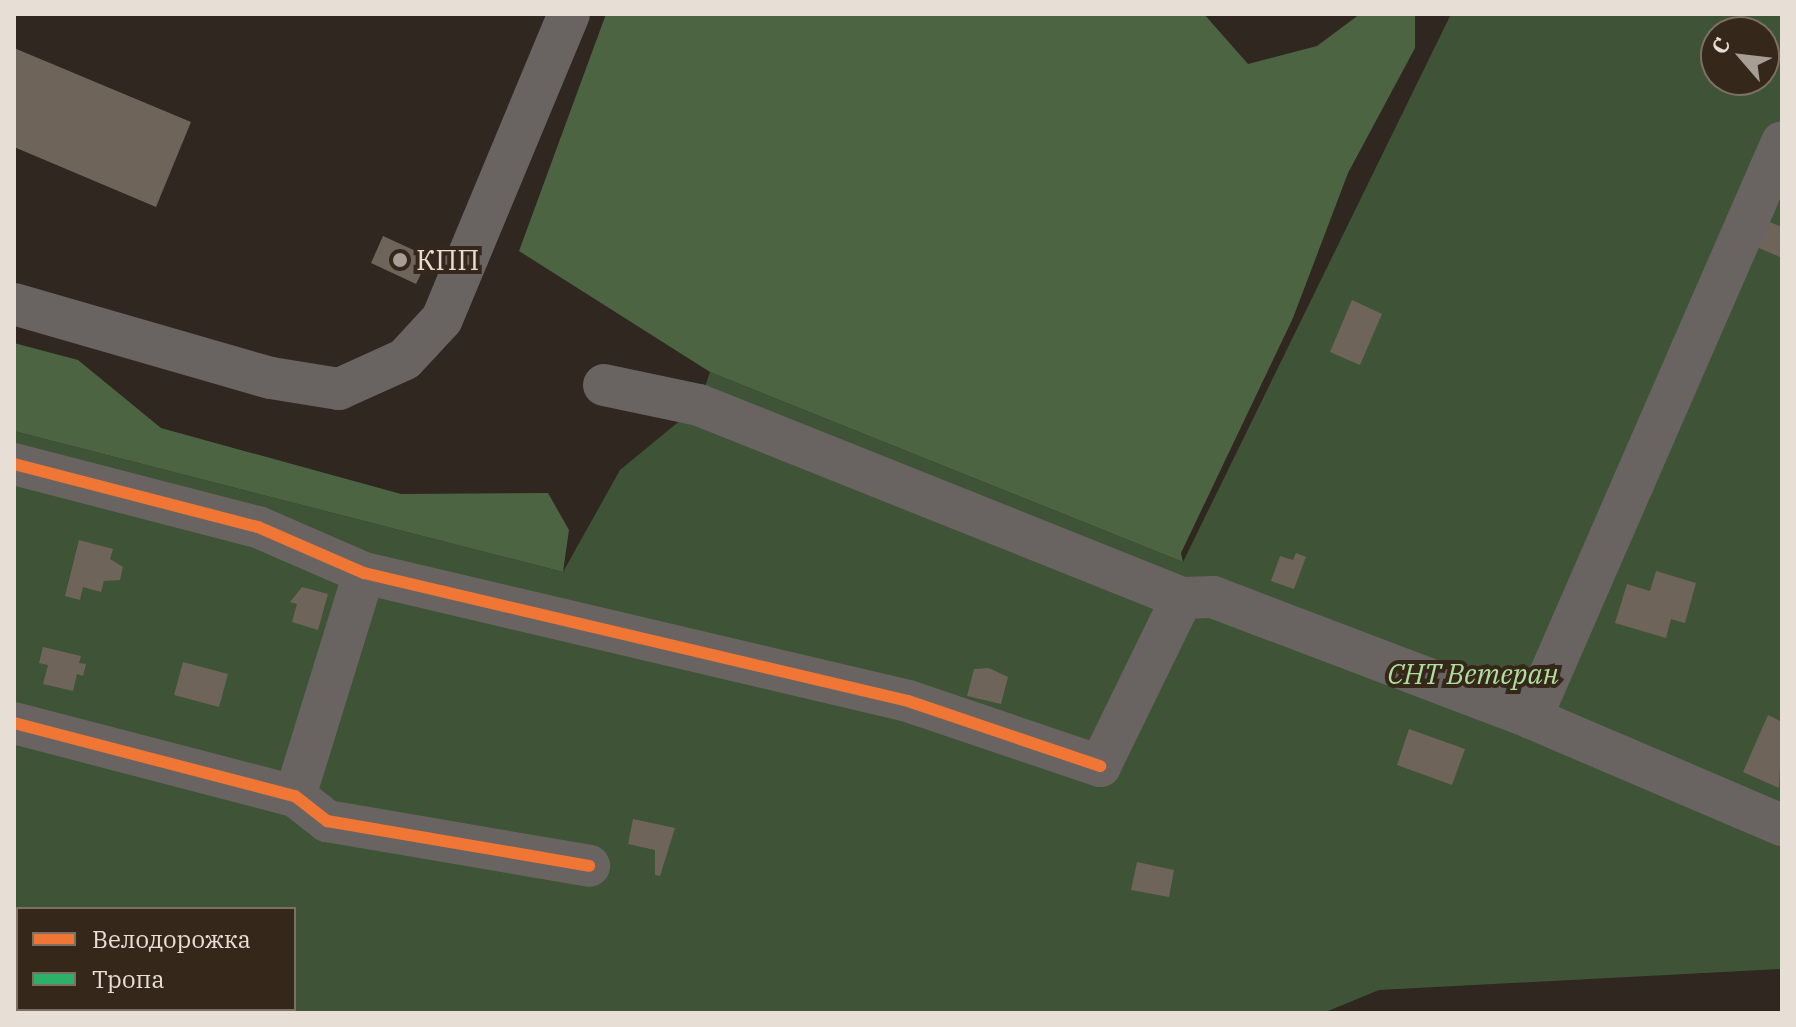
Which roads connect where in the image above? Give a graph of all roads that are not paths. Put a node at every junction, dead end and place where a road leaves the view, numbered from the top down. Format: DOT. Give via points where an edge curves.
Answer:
graph roads {
  1 [pos="569,14"];
  2 [pos="1782,142"];
  3 [pos="14,304"];
  4 [pos="604,385"];
  5 [pos="14,464"];
  6 [pos="364,573"];
  7 [pos="1182,598"];
  8 [pos="1531,718"];
  9 [pos="14,723"];
  10 [pos="295,796"];
  11 [pos="1782,825"];
  12 [pos="589,866"];
  1 -- 3 [label="street" via="442,319 405,359 339,389 271,378"];
  2 -- 8 [label="street"];
  4 -- 7 [label="street" via="699,405"];
  5 -- 6 [label="street" via="258,527"];
  6 -- 7 [label="street" via="908,701 1100,766"];
  6 -- 10 [label="street"];
  7 -- 8 [label="street" via="1213,597"];
  8 -- 11 [label="street"];
  9 -- 10 [label="street"];
  10 -- 12 [label="street" via="327,821"];
}
